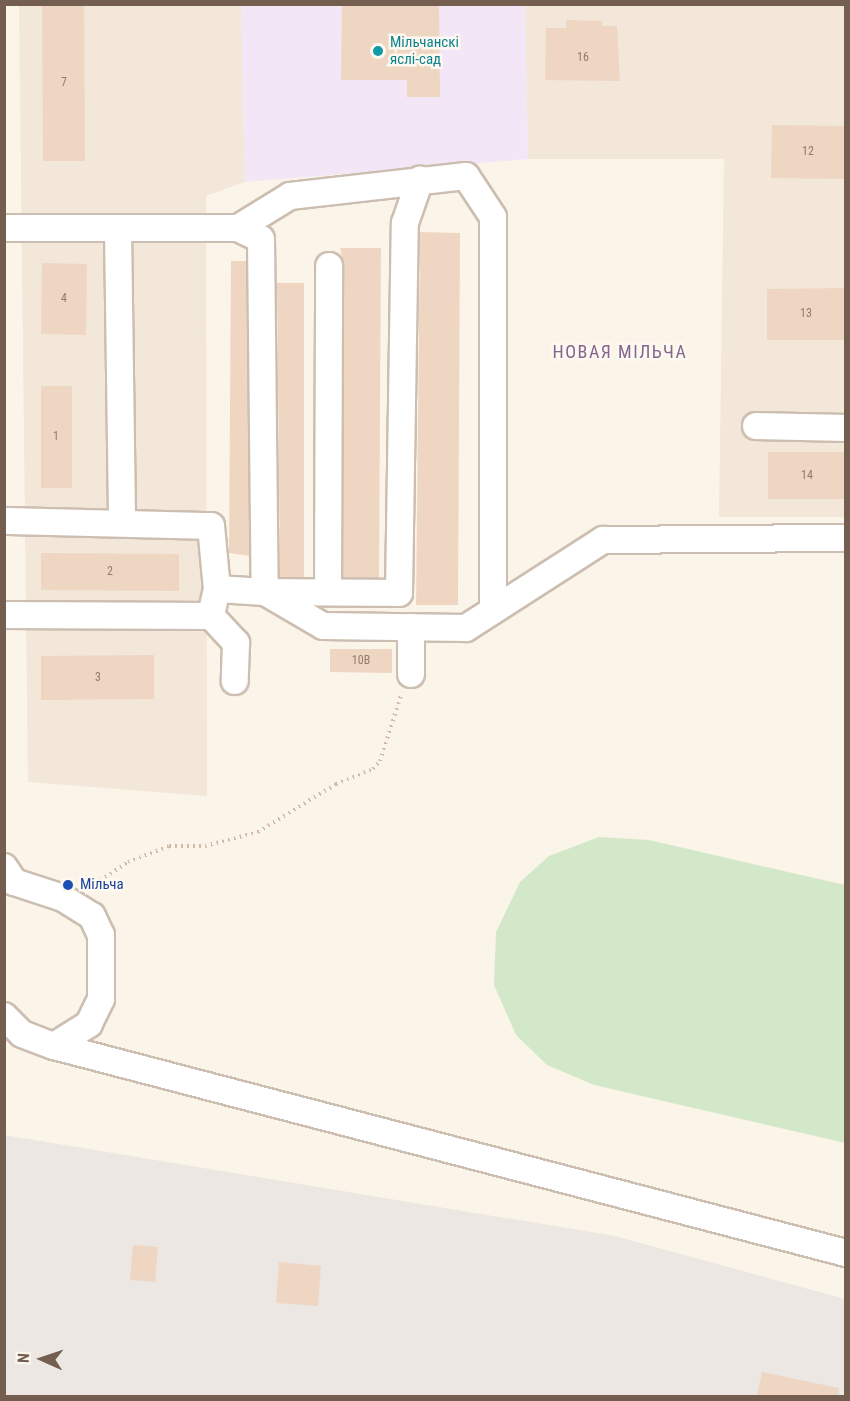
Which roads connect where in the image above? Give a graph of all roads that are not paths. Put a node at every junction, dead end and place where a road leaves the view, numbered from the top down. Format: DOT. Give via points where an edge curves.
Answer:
graph roads {
  1 [pos="420,180"];
  2 [pos="4,228"];
  3 [pos="238,228"];
  4 [pos="118,230"];
  5 [pos="330,266"];
  6 [pos="756,426"];
  7 [pos="846,428"];
  8 [pos="4,521"];
  9 [pos="122,523"];
  10 [pos="846,538"];
  11 [pos="217,589"];
  12 [pos="328,591"];
  13 [pos="265,592"];
  14 [pos="494,610"];
  15 [pos="4,615"];
  16 [pos="211,616"];
  17 [pos="411,627"];
  18 [pos="411,674"];
  19 [pos="235,681"];
  20 [pos="4,867"];
  21 [pos="4,1016"];
  22 [pos="54,1047"];
  23 [pos="846,1253"];
  1 -- 3 [label="street" via="290,196"];
  1 -- 12 [label="street" via="405,223 399,593"];
  1 -- 14 [label="street" via="466,176 493,217"];
  2 -- 4 [label="street"];
  3 -- 4 [label="street"];
  3 -- 13 [label="street" via="261,239"];
  4 -- 9 [label="street"];
  5 -- 12 [label="street"];
  6 -- 7 [label="street"];
  8 -- 9 [label="street"];
  9 -- 11 [label="street" via="211,526"];
  10 -- 14 [label="street" via="603,540"];
  11 -- 13 [label="street"];
  11 -- 16 [label="street"];
  12 -- 13 [label="street"];
  13 -- 17 [label="street" via="323,627"];
  14 -- 17 [label="street" via="466,628"];
  15 -- 16 [label="street"];
  16 -- 19 [label="street" via="236,643"];
  17 -- 18 [label="street"];
  20 -- 22 [label="street" via="14,882 63,898 92,916 101,935 101,999 88,1024"];
  21 -- 22 [label="street" via="22,1034"];
  22 -- 23 [label="street"];
}
